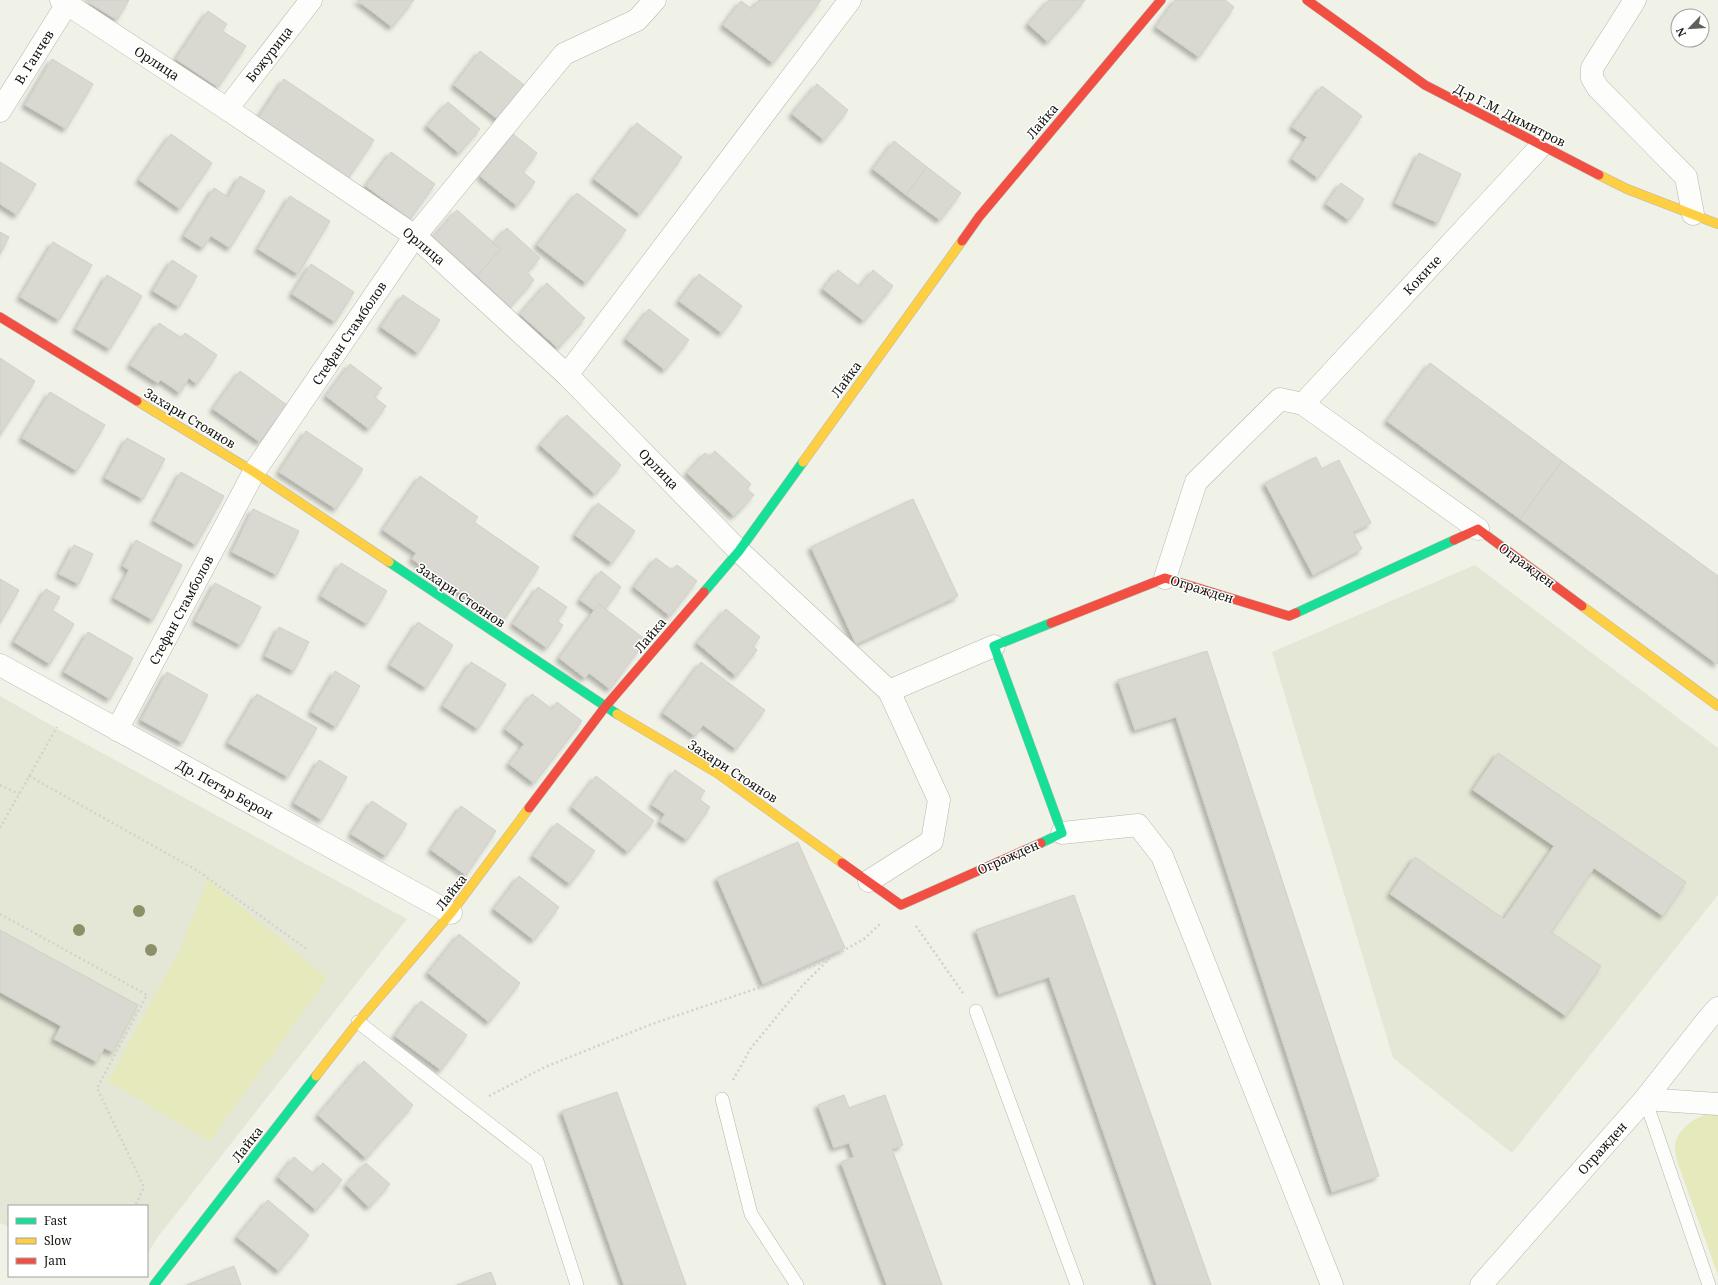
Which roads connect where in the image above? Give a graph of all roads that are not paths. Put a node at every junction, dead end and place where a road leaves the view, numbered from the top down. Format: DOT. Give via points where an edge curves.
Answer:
graph roads {
  1 [pos="311,0"];
  2 [pos="655,0"];
  3 [pos="850,0"];
  4 [pos="1161,0"];
  5 [pos="1307,0"];
  6 [pos="1635,0"];
  7 [pos="64,2"];
  8 [pos="227,109"];
  9 [pos="0,111"];
  10 [pos="1542,146"];
  11 [pos="1693,214"];
  12 [pos="1718,224"];
  13 [pos="414,236"];
  14 [pos="0,317"];
  15 [pos="566,375"];
  16 [pos="1303,404"];
  17 [pos="254,472"];
  18 [pos="1478,529"];
  19 [pos="738,551"];
  20 [pos="1165,578"];
  21 [pos="994,646"];
  22 [pos="0,665"];
  23 [pos="889,691"];
  24 [pos="1718,706"];
  25 [pos="606,707"];
  26 [pos="117,730"];
  27 [pos="1062,833"];
  28 [pos="869,881"];
  29 [pos="901,905"];
  30 [pos="451,913"];
  31 [pos="1718,1008"];
  32 [pos="976,1011"];
  33 [pos="358,1022"];
  34 [pos="722,1099"];
  35 [pos="1645,1099"];
  36 [pos="1718,1104"];
  37 [pos="154,1285"];
  38 [pos="577,1285"];
  39 [pos="797,1285"];
  40 [pos="1077,1285"];
  41 [pos="1332,1285"];
  42 [pos="1481,1285"];
  43 [pos="1709,1285"];
  1 -- 8 [label="street, Божурица"];
  2 -- 13 [label="street, Стефан Стамболов" via="637,20 564,54"];
  3 -- 15 [label="street"];
  4 -- 19 [label="street, Лайка" via="979,217"];
  5 -- 10 [label="street, Д-р Г.М. Димитров" via="1425,85"];
  6 -- 11 [label="street" via="1592,68 1592,78 1598,88 1686,177"];
  7 -- 8 [label="street, Орлица"];
  7 -- 9 [label="street, В. Ганчев"];
  8 -- 13 [label="street, Орлица"];
  10 -- 11 [label="street, Д-р Г.М. Димитров" via="1627,189"];
  10 -- 16 [label="street, Кокиче"];
  11 -- 12 [label="street, Д-р Г.М. Димитров"];
  13 -- 15 [label="street, Орлица"];
  13 -- 17 [label="street, Стефан Стамболов"];
  14 -- 17 [label="street, Захари Стоянов"];
  15 -- 19 [label="street, Орлица"];
  16 -- 18 [label="street"];
  16 -- 20 [label="street" via="1280,399 1196,482"];
  17 -- 25 [label="street, Захари Стоянов"];
  17 -- 26 [label="street, Стефан Стамболов"];
  18 -- 20 [label="street, Огражден" via="1289,616"];
  18 -- 24 [label="street, Огражден"];
  19 -- 23 [label="street, Орлица"];
  19 -- 25 [label="street, Лайка"];
  20 -- 21 [label="street, Огражден"];
  21 -- 23 [label="street"];
  21 -- 27 [label="street"];
  22 -- 26 [label="street, Др. Петър Берон"];
  23 -- 28 [label="street" via="939,800 932,841"];
  25 -- 28 [label="street, Захари Стоянов" via="717,773"];
  25 -- 30 [label="street, Лайка"];
  26 -- 30 [label="street, Др. Петър Берон"];
  27 -- 29 [label="street, Огражден"];
  27 -- 41 [label="street" via="1138,826 1162,856"];
  28 -- 29 [label="street, Захари Стоянов"];
  30 -- 33 [label="street, Лайка"];
  31 -- 35 [label="street, Огражден"];
  32 -- 40 [label="lane"];
  33 -- 37 [label="street, Лайка"];
  33 -- 38 [label="lane" via="537,1161"];
  34 -- 39 [label="lane" via="751,1214"];
  35 -- 36 [label="street"];
  35 -- 42 [label="street, Огражден"];
  35 -- 43 [label="lane"];
}
